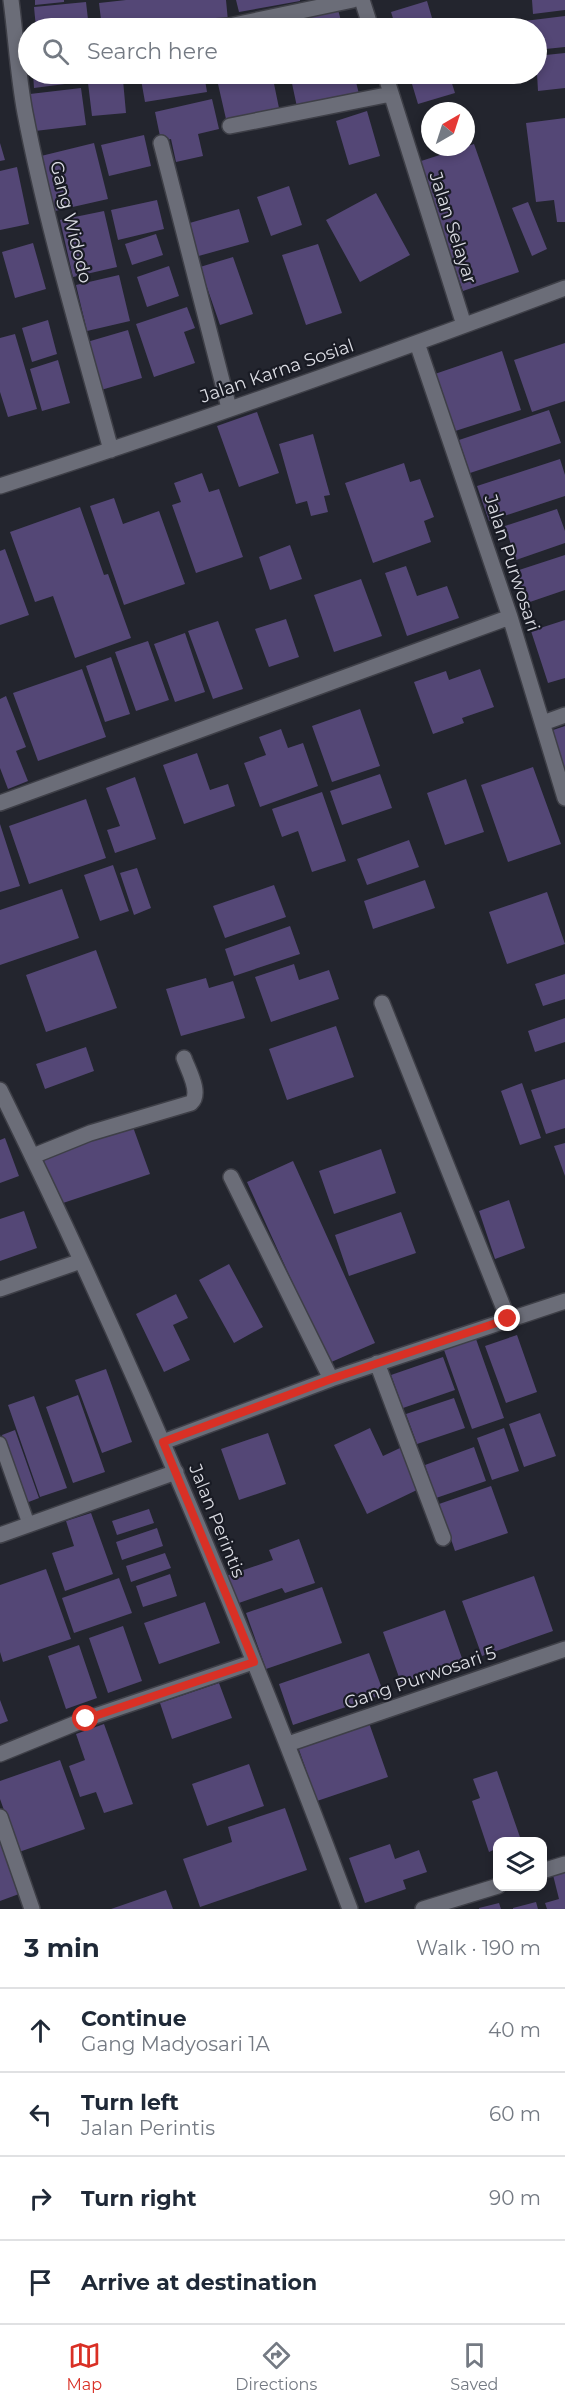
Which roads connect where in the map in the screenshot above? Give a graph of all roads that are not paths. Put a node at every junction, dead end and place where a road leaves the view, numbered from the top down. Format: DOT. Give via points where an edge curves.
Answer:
graph roads {
  1 [pos="11,0"];
  2 [pos="353,0"];
  3 [pos="362,0"];
  4 [pos="267,18"];
  5 [pos="368,18"];
  6 [pos="18,29"];
  7 [pos="24,84"];
  8 [pos="388,84"];
  9 [pos="391,94"];
  10 [pos="230,126"];
  11 [pos="161,143"];
  12 [pos="565,288"];
  13 [pos="464,326"];
  14 [pos="417,343"];
  15 [pos="229,408"];
  16 [pos="111,450"];
  17 [pos="0,486"];
  18 [pos="510,617"];
  19 [pos="565,716"];
  20 [pos="543,723"];
  21 [pos="565,798"];
  22 [pos="0,803"];
  23 [pos="382,1003"];
  24 [pos="184,1058"];
  25 [pos="0,1090"];
  26 [pos="33,1156"];
  27 [pos="231,1177"];
  28 [pos="81,1261"];
  29 [pos="0,1289"];
  30 [pos="565,1301"];
  31 [pos="508,1319"];
  32 [pos="377,1364"];
  33 [pos="331,1379"];
  34 [pos="163,1442"];
  35 [pos="0,1443"];
  36 [pos="176,1472"];
  37 [pos="29,1525"];
  38 [pos="0,1535"];
  39 [pos="443,1538"];
  40 [pos="565,1649"];
  41 [pos="254,1662"];
  42 [pos="288,1744"];
  43 [pos="0,1754"];
  44 [pos="0,1816"];
  45 [pos="565,1864"];
  46 [pos="547,1871"];
  47 [pos="493,1888"];
  48 [pos="32,1909"];
  49 [pos="350,1909"];
  50 [pos="423,1909"];
  1 -- 6 [label="street, Gang Widodo"];
  2 -- 4 [label="street"];
  3 -- 5 [label="street"];
  7 -- 16 [label="street, Gang Widodo" via="32,145"];
  8 -- 9 [label="street, Jalan Selayar"];
  9 -- 10 [label="street"];
  9 -- 13 [label="street, Jalan Selayar"];
  11 -- 15 [label="street"];
  12 -- 13 [label="street, Jalan Karna Sosial"];
  13 -- 14 [label="street, Jalan Karna Sosial"];
  14 -- 15 [label="street, Jalan Karna Sosial"];
  14 -- 18 [label="street, Jalan Purwosari"];
  15 -- 16 [label="street, Jalan Karna Sosial"];
  16 -- 17 [label="street, Jalan Karna Sosial"];
  18 -- 20 [label="street, Jalan Purwosari"];
  18 -- 22 [label="street"];
  19 -- 20 [label="street"];
  20 -- 21 [label="street, Jalan Purwosari"];
  23 -- 31 [label="street"];
  24 -- 26 [label="street" via="196,1093 191,1103 90,1133"];
  25 -- 26 [label="street, Jalan Perintis"];
  26 -- 28 [label="street, Jalan Perintis"];
  27 -- 33 [label="street"];
  28 -- 29 [label="street"];
  28 -- 34 [label="street, Jalan Perintis"];
  30 -- 31 [label="street"];
  31 -- 32 [label="street"];
  32 -- 33 [label="street"];
  32 -- 39 [label="street"];
  33 -- 34 [label="street"];
  34 -- 36 [label="street, Jalan Perintis"];
  35 -- 37 [label="lane"];
  36 -- 37 [label="street"];
  36 -- 41 [label="street, Jalan Perintis"];
  37 -- 38 [label="street"];
  40 -- 42 [label="street, Gang Purwosari 5"];
  41 -- 42 [label="street, Jalan Perintis"];
  41 -- 43 [label="street" via="86,1719"];
  42 -- 49 [label="street, Jalan Perintis"];
  44 -- 48 [label="street"];
  45 -- 46 [label="street"];
  47 -- 50 [label="street"];
}
